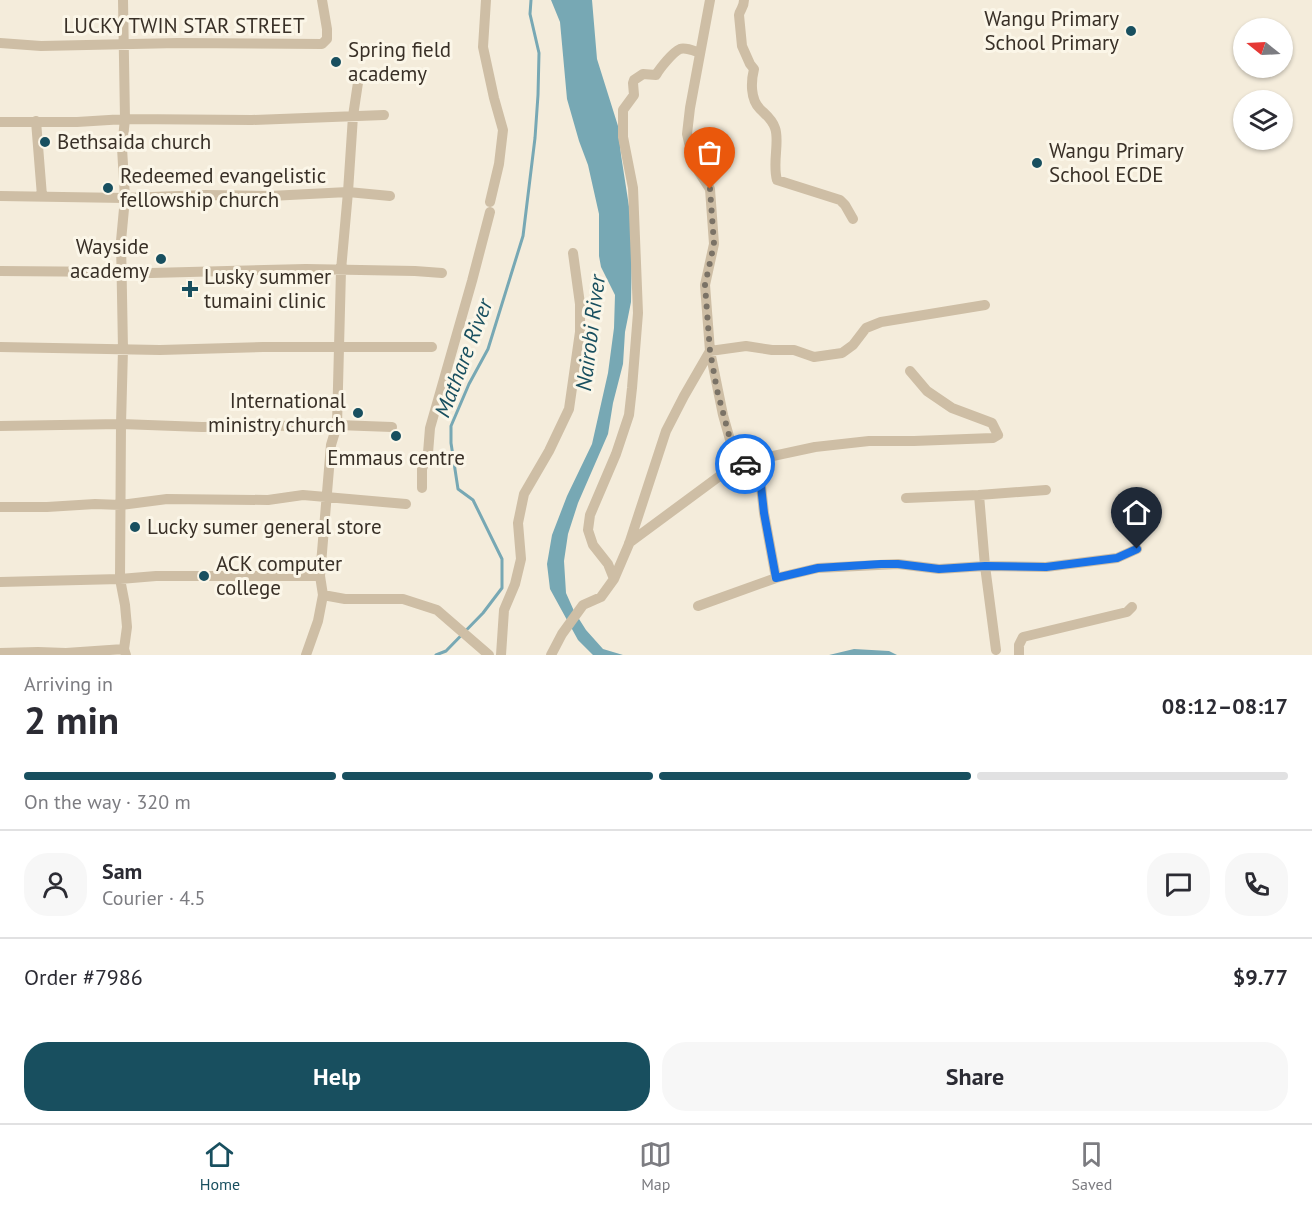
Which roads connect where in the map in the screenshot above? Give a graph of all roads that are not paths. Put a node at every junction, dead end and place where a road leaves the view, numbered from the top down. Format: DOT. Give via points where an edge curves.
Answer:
graph roads {
  1 [pos="123,0"];
  2 [pos="322,0"];
  3 [pos="486,0"];
  4 [pos="710,0"];
  5 [pos="744,0"];
  6 [pos="0,43"];
  7 [pos="124,45"];
  8 [pos="700,52"];
  9 [pos="359,76"];
  10 [pos="353,116"];
  11 [pos="384,116"];
  12 [pos="125,119"];
  13 [pos="36,121"];
  14 [pos="0,122"];
  15 [pos="348,192"];
  16 [pos="0,196"];
  17 [pos="42,196"];
  18 [pos="390,196"];
  19 [pos="125,198"];
  20 [pos="853,219"];
  21 [pos="573,253"];
  22 [pos="341,270"];
  23 [pos="0,271"];
  24 [pos="122,272"];
  25 [pos="442,273"];
  26 [pos="985,305"];
  27 [pos="0,347"];
  28 [pos="339,347"];
  29 [pos="432,347"];
  30 [pos="123,349"];
  31 [pos="710,351"];
  32 [pos="910,371"];
  33 [pos="121,424"];
  34 [pos="337,425"];
  35 [pos="0,426"];
  36 [pos="392,427"];
  37 [pos="756,460"];
  38 [pos="742,465"];
  39 [pos="422,488"];
  40 [pos="1046,490"];
  41 [pos="979,495"];
  42 [pos="327,497"];
  43 [pos="906,498"];
  44 [pos="406,504"];
  45 [pos="122,505"];
  46 [pos="0,507"];
  47 [pos="629,543"];
  48 [pos="1137,549"];
  49 [pos="985,566"];
  50 [pos="320,576"];
  51 [pos="776,578"];
  52 [pos="120,579"];
  53 [pos="614,579"];
  54 [pos="0,582"];
  55 [pos="323,595"];
  56 [pos="698,606"];
  57 [pos="1132,607"];
  58 [pos="996,650"];
  59 [pos="125,652"];
  60 [pos="0,653"];
  61 [pos="306,654"];
  62 [pos="488,654"];
  63 [pos="501,655"];
  64 [pos="551,655"];
  65 [pos="1019,655"];
  1 -- 7 [label="street"];
  2 -- 7 [label="street, LUCKY TWIN STAR STREET" via="327,39 322,44"];
  3 -- 39 [label="street" via="483,47 503,130 500,164 430,428"];
  4 -- 8 [label="street"];
  5 -- 20 [label="street" via="739,15 742,46 754,69 753,98 776,130 777,180 840,200"];
  6 -- 7 [label="street, LUCKY TWIN STAR STREET"];
  7 -- 12 [label="street"];
  8 -- 31 [label="street" via="687,134 699,172 710,189 714,244 705,285"];
  8 -- 53 [label="street" via="679,49 656,75 639,76 633,83 634,95 623,110 623,137 633,188 638,313 632,388 629,415 590,515 588,530"];
  9 -- 10 [label="street"];
  10 -- 11 [label="street"];
  10 -- 12 [label="street"];
  10 -- 15 [label="street"];
  12 -- 13 [label="street"];
  12 -- 19 [label="street"];
  13 -- 14 [label="street"];
  13 -- 17 [label="street"];
  15 -- 18 [label="street"];
  15 -- 19 [label="street"];
  15 -- 22 [label="street"];
  16 -- 17 [label="street"];
  17 -- 19 [label="street"];
  19 -- 24 [label="street"];
  21 -- 63 [label="street" via="580,332 569,410 525,494 518,523 521,559 504,610"];
  22 -- 24 [label="street"];
  22 -- 25 [label="street"];
  22 -- 28 [label="street"];
  23 -- 24 [label="street"];
  24 -- 30 [label="street"];
  26 -- 31 [label="street" via="866,327 842,353 814,357 794,350 746,346"];
  27 -- 30 [label="street"];
  28 -- 29 [label="street"];
  28 -- 30 [label="street"];
  28 -- 34 [label="street"];
  30 -- 33 [label="street"];
  31 -- 38 [label="street" via="734,454"];
  31 -- 47 [label="street" via="666,431"];
  32 -- 37 [label="street" via="927,392 952,408 992,423 998,435 869,441 815,447"];
  33 -- 34 [label="street"];
  33 -- 35 [label="street"];
  33 -- 45 [label="street"];
  34 -- 36 [label="street"];
  34 -- 42 [label="street"];
  37 -- 38 [label="street"];
  37 -- 51 [label="street"];
  38 -- 47 [label="street" via="721,475"];
  40 -- 41 [label="street"];
  41 -- 43 [label="street"];
  41 -- 49 [label="street"];
  42 -- 44 [label="street"];
  42 -- 45 [label="street" via="167,499"];
  42 -- 50 [label="street"];
  45 -- 46 [label="street"];
  45 -- 52 [label="street"];
  47 -- 53 [label="street"];
  48 -- 49 [label="street" via="1117,558 1075,564"];
  49 -- 51 [label="street" via="844,566"];
  49 -- 58 [label="street"];
  50 -- 52 [label="street"];
  50 -- 55 [label="street"];
  51 -- 56 [label="street"];
  52 -- 54 [label="street"];
  52 -- 59 [label="street" via="127,627"];
  53 -- 64 [label="street" via="601,597 583,605"];
  55 -- 61 [label="street"];
  55 -- 62 [label="street" via="403,599 437,610"];
  57 -- 65 [label="street" via="1127,612 1023,637"];
  59 -- 60 [label="street"];
}
